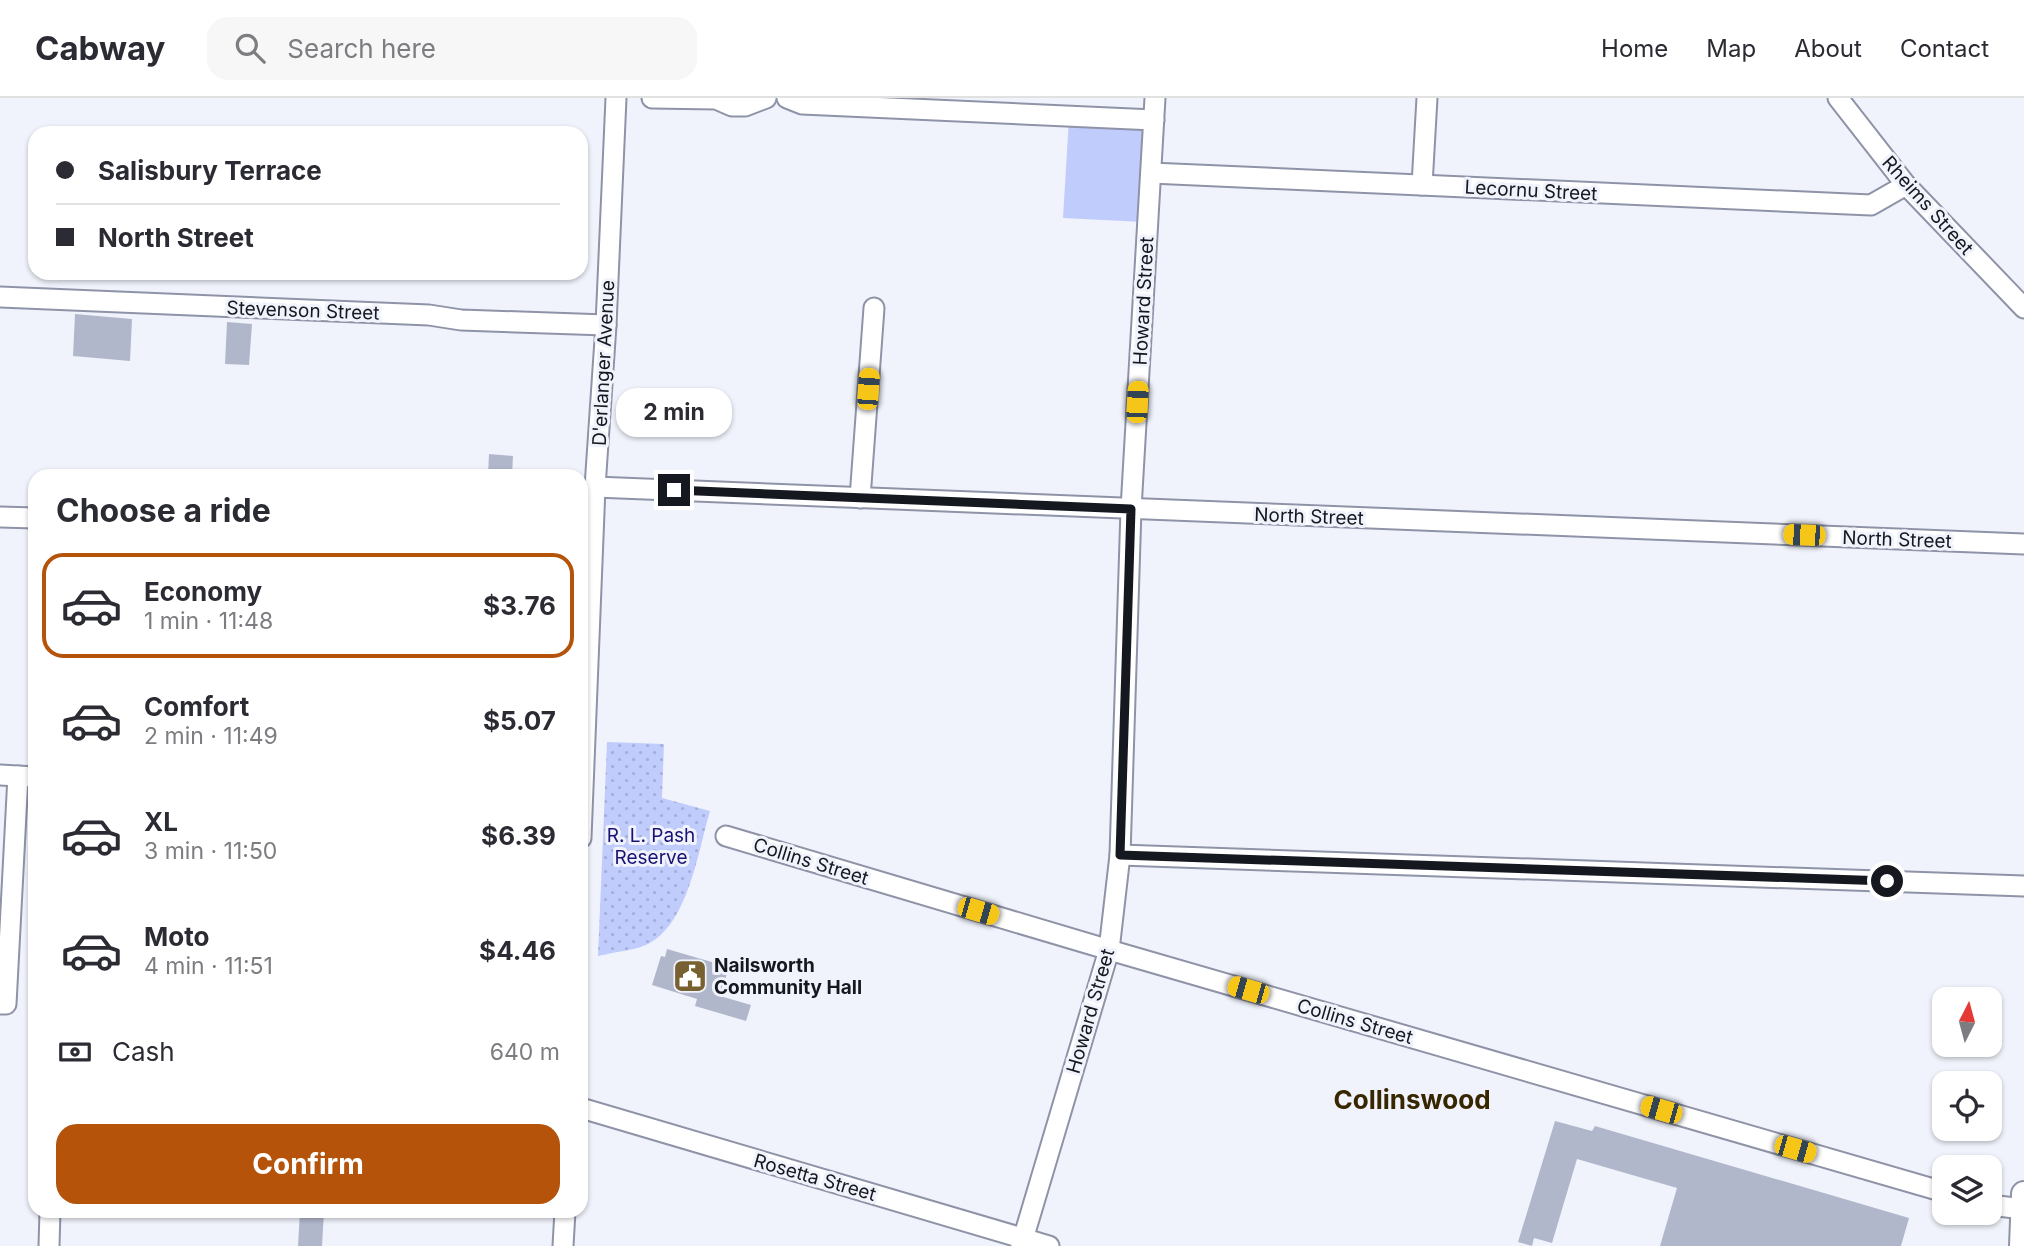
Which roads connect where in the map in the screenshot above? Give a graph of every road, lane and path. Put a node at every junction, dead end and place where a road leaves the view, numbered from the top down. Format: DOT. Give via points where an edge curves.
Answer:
graph roads {
  1 [pos="616,98"];
  2 [pos="652,98"];
  3 [pos="766,98"];
  4 [pos="788,98"];
  5 [pos="1155,98"];
  6 [pos="1427,98"];
  7 [pos="1838,98"];
  8 [pos="1154,120"];
  9 [pos="1151,173"];
  10 [pos="1422,185"];
  11 [pos="1906,185"];
  12 [pos="0,297"];
  13 [pos="874,308"];
  14 [pos="2024,308"];
  15 [pos="606,326"];
  16 [pos="595,486"];
  17 [pos="860,498"];
  18 [pos="1131,509"];
  19 [pos="0,517"];
  20 [pos="28,518"];
  21 [pos="588,539"];
  22 [pos="2024,544"];
  23 [pos="18,776"];
  24 [pos="726,836"];
  25 [pos="1120,855"];
  26 [pos="2024,886"];
  27 [pos="1110,950"];
  28 [pos="3,1004"];
  29 [pos="588,1110"];
  30 [pos="1932,1189"];
  31 [pos="2023,1201"];
  32 [pos="2002,1204"];
  33 [pos="50,1218"];
  34 [pos="565,1218"];
  35 [pos="1022,1242"];
  36 [pos="49,1246"];
  37 [pos="563,1246"];
  38 [pos="1049,1246"];
  39 [pos="2022,1246"];
  1 -- 15 [label="street, D'erlanger Avenue"];
  2 -- 3 [label="street" via="716,99 732,106"];
  4 -- 8 [label="street" via="802,104"];
  5 -- 8 [label="street, Howard Street"];
  6 -- 10 [label="street"];
  7 -- 11 [label="street, Rheims Street"];
  8 -- 9 [label="street, Howard Street"];
  9 -- 10 [label="street, Lecornu Street"];
  9 -- 18 [label="street, Howard Street"];
  10 -- 11 [label="street, Lecornu Street" via="1871,205"];
  11 -- 14 [label="street, Rheims Street"];
  12 -- 15 [label="street, Stevenson Street"];
  13 -- 17 [label="street"];
  15 -- 16 [label="street, D'erlanger Avenue"];
  16 -- 17 [label="street, North Street"];
  16 -- 21 [label="street, D'erlanger Avenue"];
  17 -- 18 [label="street, North Street"];
  18 -- 22 [label="street, North Street"];
  18 -- 25 [label="street, Howard Street"];
  19 -- 20 [label="street"];
  23 -- 28 [label="street"];
  24 -- 27 [label="street, Collins Street"];
  25 -- 26 [label="street"];
  25 -- 27 [label="street, Howard Street"];
  27 -- 30 [label="street, Collins Street"];
  27 -- 35 [label="street, Howard Street"];
  29 -- 35 [label="street, Rosetta Street"];
  31 -- 32 [label="street"];
  31 -- 39 [label="street"];
  33 -- 36 [label="street"];
  34 -- 37 [label="street"];
  35 -- 38 [label="street, Rosetta Street"];
}
